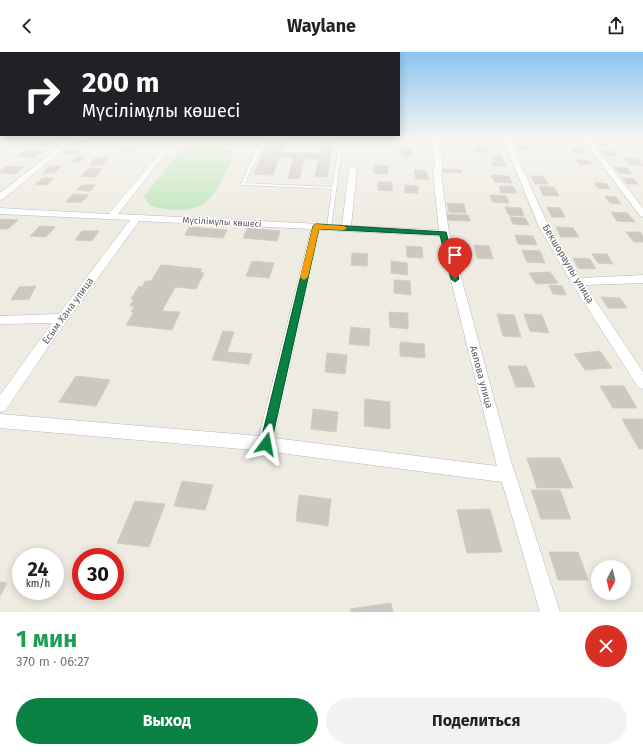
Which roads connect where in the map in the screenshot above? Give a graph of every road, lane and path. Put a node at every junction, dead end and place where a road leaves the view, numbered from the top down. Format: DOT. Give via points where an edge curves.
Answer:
graph roads {
  1 [pos="40,165"];
  2 [pos="153,165"];
  3 [pos="251,165"];
  4 [pos="338,165"];
  5 [pos="439,165"];
  6 [pos="517,165"];
  7 [pos="606,165"];
  8 [pos="353,169"];
  9 [pos="334,188"];
  10 [pos="0,197"];
  11 [pos="0,211"];
  12 [pos="643,214"];
  13 [pos="112,216"];
  14 [pos="137,217"];
  15 [pos="322,227"];
  16 [pos="346,228"];
  17 [pos="444,233"];
  18 [pos="643,279"];
  19 [pos="577,282"];
  20 [pos="63,318"];
  21 [pos="0,320"];
  22 [pos="643,383"];
  23 [pos="0,406"];
  24 [pos="0,421"];
  25 [pos="266,444"];
  26 [pos="507,475"];
  27 [pos="550,612"];
  1 -- 10 [label="street"];
  2 -- 13 [label="street"];
  3 -- 9 [label="lane" via="242,184"];
  4 -- 9 [label="lane"];
  5 -- 17 [label="street, Аяпова улица" via="437,174"];
  6 -- 19 [label="street, Бекшораулы улица" via="544,227"];
  7 -- 12 [label="street"];
  8 -- 16 [label="street"];
  9 -- 15 [label="lane"];
  11 -- 13 [label="street, Мүсілімұлы көшесі"];
  13 -- 14 [label="street, Мүсілімұлы көшесі"];
  14 -- 15 [label="street, Мүсілімұлы көшесі"];
  14 -- 20 [label="street, Есым Хана улица"];
  15 -- 16 [label="street, Мүсілімұлы көшесі"];
  15 -- 25 [label="street"];
  16 -- 17 [label="street, Мүсілімұлы көшесі"];
  17 -- 26 [label="street, Аяпова улица"];
  18 -- 19 [label="street"];
  19 -- 22 [label="street, Бекшораулы улица"];
  20 -- 21 [label="street"];
  20 -- 23 [label="street, Есым Хана улица"];
  24 -- 25 [label="street"];
  25 -- 26 [label="street"];
  26 -- 27 [label="street, Аяпова улица"];
}
